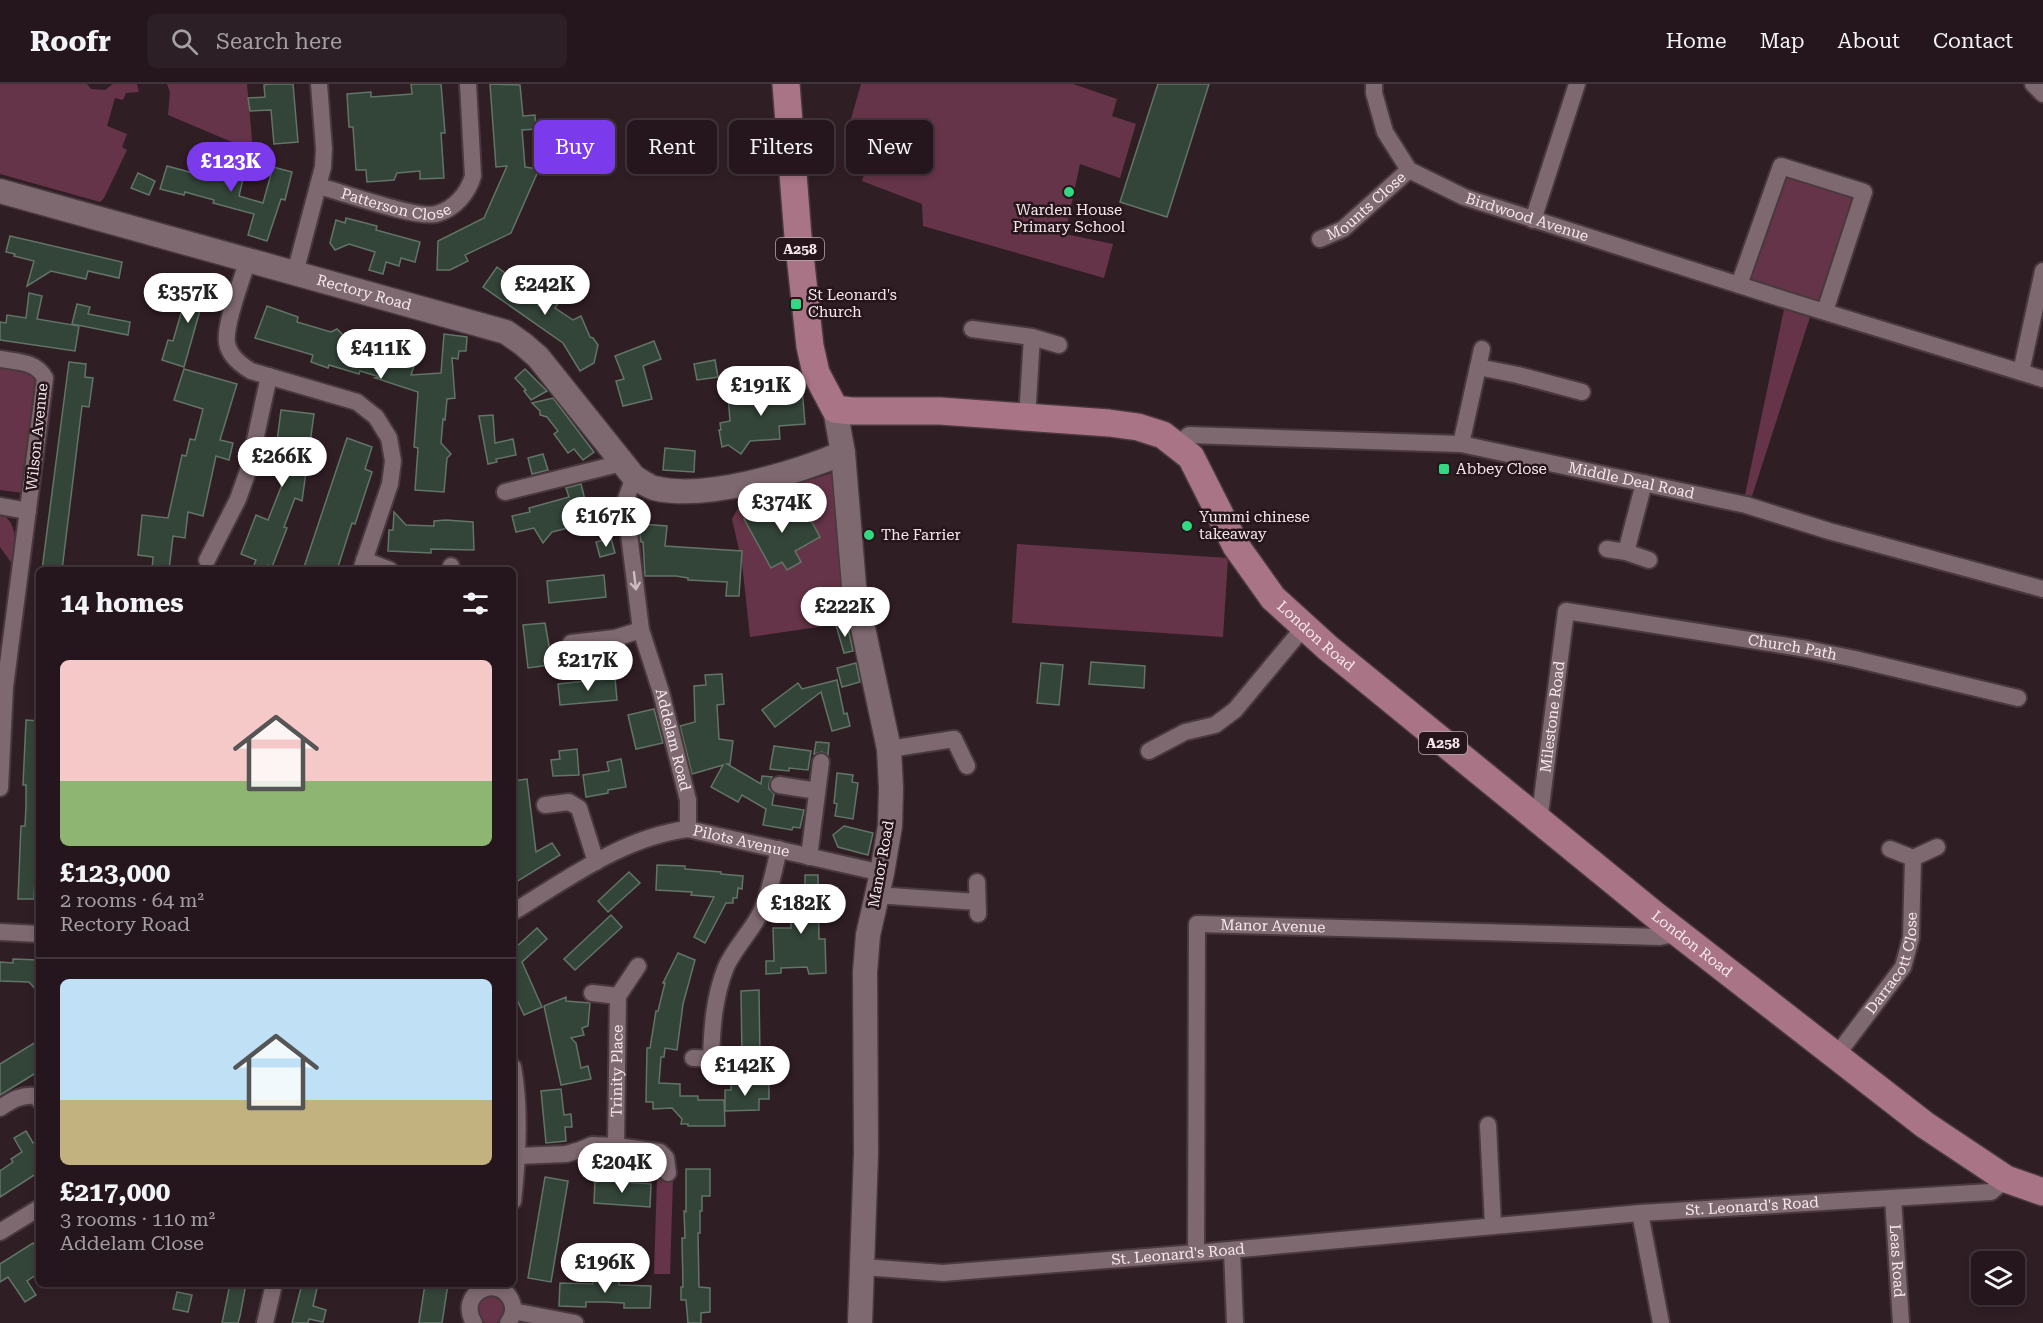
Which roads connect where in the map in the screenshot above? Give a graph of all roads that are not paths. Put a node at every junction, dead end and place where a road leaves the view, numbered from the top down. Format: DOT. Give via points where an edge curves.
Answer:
graph roads {
  1 [pos="319,84"];
  2 [pos="468,84"];
  3 [pos="786,84"];
  4 [pos="1374,84"];
  5 [pos="1576,84"];
  6 [pos="2033,84"];
  7 [pos="2043,94"];
  8 [pos="1409,170"];
  9 [pos="318,186"];
  10 [pos="0,191"];
  11 [pos="1533,220"];
  12 [pos="1320,239"];
  13 [pos="248,260"];
  14 [pos="2043,271"];
  15 [pos="295,273"];
  16 [pos="1739,285"];
  17 [pos="1825,311"];
  18 [pos="972,329"];
  19 [pos="1032,337"];
  20 [pos="1059,345"];
  21 [pos="1482,349"];
  22 [pos="0,359"];
  23 [pos="1478,366"];
  24 [pos="2021,372"];
  25 [pos="269,376"];
  26 [pos="2043,379"];
  27 [pos="1582,392"];
  28 [pos="835,409"];
  29 [pos="1027,418"];
  30 [pos="1461,444"];
  31 [pos="1177,445"];
  32 [pos="843,453"];
  33 [pos="628,470"];
  34 [pos="1644,483"];
  35 [pos="506,492"];
  36 [pos="0,506"];
  37 [pos="28,511"];
  38 [pos="1607,549"];
  39 [pos="1626,552"];
  40 [pos="207,560"];
  41 [pos="1648,560"];
  42 [pos="362,565"];
  43 [pos="2043,589"];
  44 [pos="1566,610"];
  45 [pos="1304,627"];
  46 [pos="641,630"];
  47 [pos="572,643"];
  48 [pos="3,687"];
  49 [pos="2018,698"];
  50 [pos="889,749"];
  51 [pos="1149,751"];
  52 [pos="821,762"];
  53 [pos="967,766"];
  54 [pos="779,785"];
  55 [pos="0,788"];
  56 [pos="817,790"];
  57 [pos="545,806"];
  58 [pos="1539,822"];
  59 [pos="688,829"];
  60 [pos="1937,848"];
  61 [pos="779,849"];
  62 [pos="1890,849"];
  63 [pos="809,857"];
  64 [pos="1913,858"];
  65 [pos="596,862"];
  66 [pos="976,882"];
  67 [pos="879,884"];
  68 [pos="516,910"];
  69 [pos="0,932"];
  70 [pos="1678,933"];
  71 [pos="36,934"];
  72 [pos="638,966"];
  73 [pos="592,993"];
  74 [pos="618,996"];
  75 [pos="1836,1056"];
  76 [pos="693,1058"];
  77 [pos="711,1059"];
  78 [pos="730,1059"];
  79 [pos="516,1084"];
  80 [pos="36,1097"];
  81 [pos="0,1108"];
  82 [pos="1488,1125"];
  83 [pos="616,1146"];
  84 [pos="517,1156"];
  85 [pos="516,1167"];
  86 [pos="668,1173"];
  87 [pos="2006,1179"];
  88 [pos="2043,1192"];
  89 [pos="1893,1198"];
  90 [pos="36,1210"];
  91 [pos="1640,1213"];
  92 [pos="1493,1226"];
  93 [pos="0,1232"];
  94 [pos="1232,1250"];
  95 [pos="1196,1253"];
  96 [pos="863,1267"];
  97 [pos="273,1287"];
  98 [pos="489,1287"];
  99 [pos="499,1287"];
  100 [pos="511,1317"];
  101 [pos="265,1323"];
  102 [pos="474,1323"];
  103 [pos="574,1323"];
  104 [pos="860,1323"];
  105 [pos="1234,1323"];
  106 [pos="1661,1323"];
  107 [pos="1901,1323"];
  1 -- 9 [label="street, Patterson Close" via="324,149"];
  2 -- 9 [label="street, Patterson Close" via="473,176 469,188 450,208 435,214 418,214"];
  3 -- 28 [label="main road, A258" via="810,346 816,374"];
  4 -- 8 [label="street" via="1385,132"];
  5 -- 11 [label="street"];
  6 -- 7 [label="street"];
  8 -- 11 [label="street, Birdwood Avenue" via="1464,197"];
  8 -- 12 [label="street, Mounts Close" via="1343,229"];
  9 -- 15 [label="street, Patterson Close"];
  10 -- 13 [label="street, Rectory Road"];
  11 -- 16 [label="street, Birdwood Avenue"];
  13 -- 15 [label="street, Rectory Road"];
  13 -- 25 [label="street" via="227,331 227,344 241,365"];
  14 -- 24 [label="street"];
  15 -- 33 [label="street, Rectory Road" via="506,332 538,357"];
  16 -- 17 [label="street, Birdwood Avenue"];
  16 -- 17 [label="street" via="1781,166 1864,192"];
  17 -- 24 [label="street, Birdwood Avenue"];
  18 -- 19 [label="street"];
  19 -- 20 [label="street"];
  19 -- 29 [label="street"];
  21 -- 23 [label="street"];
  22 -- 37 [label="street, Wilson Avenue" via="28,363 45,378"];
  23 -- 27 [label="street"];
  23 -- 30 [label="street"];
  24 -- 26 [label="street, Birdwood Avenue"];
  25 -- 40 [label="street" via="249,468"];
  25 -- 42 [label="street" via="357,402 376,417 389,438 393,461 390,484"];
  28 -- 29 [label="main road, London Road / A258"];
  28 -- 32 [label="street, Manor Road"];
  29 -- 31 [label="main road, London Road / A258" via="1138,427 1163,435"];
  30 -- 31 [label="street, Middle Deal Road" via="1189,435"];
  30 -- 34 [label="street, Middle Deal Road"];
  31 -- 45 [label="main road, London Road / A258" via="1191,458 1236,546 1274,598"];
  32 -- 33 [label="street, Rectory Road" via="800,469 708,490 679,492 652,487"];
  32 -- 50 [label="street, Manor Road" via="854,586"];
  33 -- 35 [label="street"];
  33 -- 46 [label="street, Addelam Road, one-way" via="625,502"];
  34 -- 39 [label="street"];
  34 -- 43 [label="street, Middle Deal Road" via="1746,505"];
  36 -- 37 [label="street, Wilson Avenue"];
  37 -- 48 [label="street, Wilson Avenue"];
  38 -- 39 [label="street"];
  39 -- 41 [label="street"];
  44 -- 49 [label="street, Church Path" via="1807,649"];
  44 -- 58 [label="street, Milestone Road"];
  45 -- 51 [label="street" via="1229,715 1215,725 1185,732"];
  45 -- 58 [label="main road, London Road / A258"];
  46 -- 47 [label="street" via="615,638"];
  46 -- 59 [label="street, Addelam Road" via="688,800"];
  48 -- 55 [label="street, Wilson Avenue"];
  50 -- 53 [label="street" via="954,733"];
  50 -- 67 [label="street, Manor Road" via="890,826"];
  52 -- 56 [label="street"];
  54 -- 56 [label="street"];
  56 -- 63 [label="street"];
  57 -- 65 [label="street" via="569,802 579,808"];
  58 -- 70 [label="main road, London Road / A258"];
  59 -- 61 [label="street, Pilots Avenue"];
  59 -- 65 [label="street, Pilots Avenue" via="642,839"];
  60 -- 64 [label="street"];
  61 -- 63 [label="street, Pilots Avenue"];
  61 -- 77 [label="street" via="760,912 734,950 721,984 713,1018"];
  62 -- 64 [label="street"];
  63 -- 67 [label="street, Pilots Avenue"];
  64 -- 75 [label="street, Darracott Close" via="1911,938 1903,967"];
  65 -- 68 [label="street, Pilots Avenue"];
  66 -- 67 [label="street, Pilots Avenue" via="977,908"];
  67 -- 96 [label="street, Manor Road" via="865,972"];
  69 -- 71 [label="street"];
  70 -- 75 [label="main road, London Road / A258"];
  70 -- 95 [label="street, Manor Avenue" via="1660,937 1197,924"];
  72 -- 74 [label="street"];
  73 -- 74 [label="street"];
  74 -- 83 [label="street, Trinity Place"];
  75 -- 87 [label="main road, London Road / A258" via="1925,1125"];
  76 -- 77 [label="street"];
  77 -- 78 [label="street"];
  79 -- 84 [label="street"];
  80 -- 81 [label="street" via="17,1098"];
  82 -- 92 [label="street"];
  83 -- 84 [label="street" via="592,1145 566,1154"];
  83 -- 86 [label="street" via="660,1152 666,1158"];
  84 -- 85 [label="street"];
  87 -- 88 [label="main road, London Road / A258"];
  87 -- 89 [label="street, St. Leonard's Road" via="1991,1192"];
  89 -- 91 [label="street, St. Leonard's Road"];
  89 -- 107 [label="street, Leas Road"];
  90 -- 93 [label="street"];
  91 -- 92 [label="street, St. Leonard's Road"];
  91 -- 106 [label="street"];
  92 -- 94 [label="street, St. Leonard's Road"];
  94 -- 95 [label="street, St. Leonard's Road"];
  94 -- 105 [label="street"];
  95 -- 96 [label="street, St. Leonard's Road" via="943,1273"];
  96 -- 104 [label="street, Manor Road"];
  97 -- 101 [label="street"];
  98 -- 102 [label="street" via="475,1294 469,1308"];
  99 -- 100 [label="street" via="509,1296"];
  100 -- 103 [label="street"];
}
